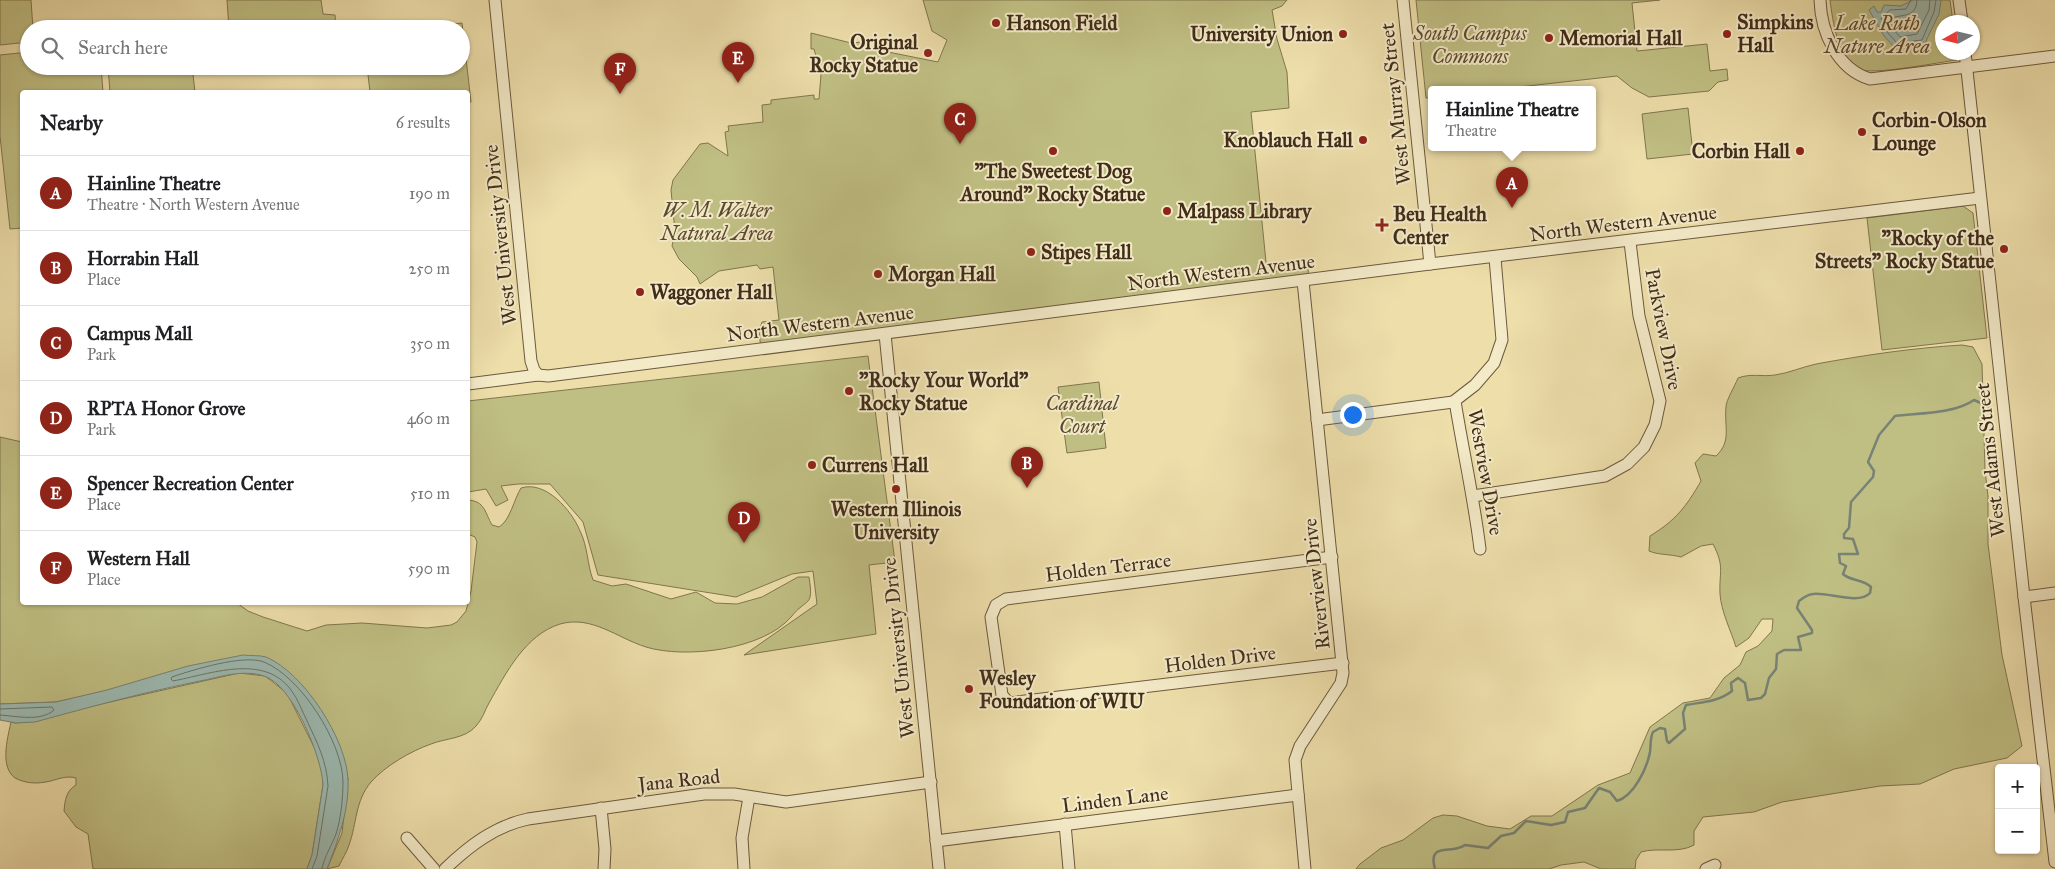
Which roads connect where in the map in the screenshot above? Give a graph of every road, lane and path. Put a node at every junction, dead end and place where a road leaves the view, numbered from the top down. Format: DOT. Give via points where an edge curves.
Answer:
graph roads {
  1 [pos="495,0"];
  2 [pos="1403,0"];
  3 [pos="1820,0"];
  4 [pos="1959,0"];
  5 [pos="1961,15"];
  6 [pos="2055,56"];
  7 [pos="1966,60"];
  8 [pos="1967,68"];
  9 [pos="1980,198"];
  10 [pos="1630,242"];
  11 [pos="1495,258"];
  12 [pos="1430,264"];
  13 [pos="1303,281"];
  14 [pos="885,334"];
  15 [pos="538,375"];
  16 [pos="470,384"];
  17 [pos="1455,401"];
  18 [pos="1317,420"];
  19 [pos="1473,496"];
  20 [pos="1480,549"];
  21 [pos="1332,557"];
  22 [pos="2055,593"];
  23 [pos="2024,597"];
  24 [pos="1343,663"];
  25 [pos="1012,703"];
  26 [pos="930,782"];
  27 [pos="1298,795"];
  28 [pos="749,797"];
  29 [pos="601,808"];
  30 [pos="1065,824"];
  31 [pos="407,838"];
  32 [pos="936,841"];
  33 [pos="2055,862"];
  34 [pos="434,869"];
  35 [pos="445,869"];
  36 [pos="604,869"];
  37 [pos="744,869"];
  38 [pos="939,869"];
  39 [pos="1070,869"];
  40 [pos="1305,869"];
  1 -- 15 [label="street, West University Drive" via="531,361"];
  2 -- 12 [label="street, West Murray Street"];
  3 -- 8 [label="street" via="1824,25 1836,51 1849,68 1862,76 1870,79"];
  4 -- 5 [label="street"];
  6 -- 8 [label="street"];
  7 -- 8 [label="street, West Adams Street"];
  8 -- 9 [label="street, West Adams Street"];
  9 -- 10 [label="street, North Western Avenue"];
  9 -- 23 [label="street, West Adams Street"];
  10 -- 11 [label="street, North Western Avenue"];
  10 -- 19 [label="street, Parkview Drive" via="1640,316 1660,401 1650,436 1627,464 1606,476"];
  11 -- 12 [label="street, North Western Avenue"];
  11 -- 17 [label="street" via="1502,330 1500,348 1485,374"];
  12 -- 13 [label="street, North Western Avenue"];
  13 -- 14 [label="street, North Western Avenue"];
  13 -- 18 [label="street, Riverview Drive"];
  14 -- 15 [label="street, North Western Avenue"];
  14 -- 26 [label="street, West University Drive"];
  15 -- 16 [label="street, North Western Avenue"];
  17 -- 18 [label="street"];
  17 -- 19 [label="street, Westview Drive"];
  18 -- 21 [label="street, Riverview Drive"];
  19 -- 20 [label="street, Westview Drive"];
  21 -- 24 [label="street, Riverview Drive"];
  21 -- 25 [label="street, Holden Terrace" via="1002,600 993,609 991,617 1002,695 1004,700"];
  22 -- 23 [label="street"];
  23 -- 33 [label="street, West Adams Street"];
  24 -- 25 [label="street, Holden Drive"];
  24 -- 27 [label="street, Riverview Drive" via="1341,684 1297,752"];
  26 -- 28 [label="street, Jana Road" via="799,801 774,802"];
  26 -- 32 [label="street, West University Drive"];
  27 -- 30 [label="street, Linden Lane"];
  27 -- 40 [label="street, Riverview Drive"];
  28 -- 29 [label="street, Jana Road" via="704,794"];
  28 -- 37 [label="street" via="742,838"];
  29 -- 35 [label="street, Jana Road" via="528,819 504,826 472,845"];
  29 -- 36 [label="street"];
  30 -- 32 [label="street, Linden Lane"];
  30 -- 39 [label="street"];
  31 -- 34 [label="street"];
  32 -- 38 [label="street, West University Drive"];
}
